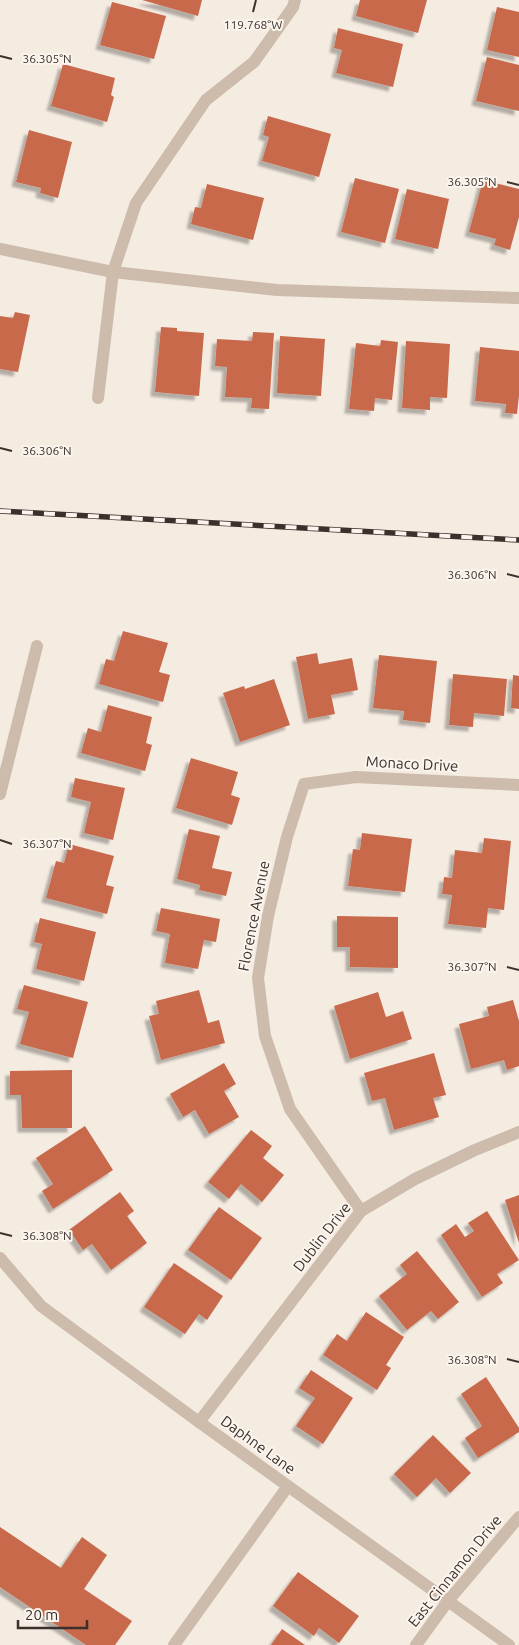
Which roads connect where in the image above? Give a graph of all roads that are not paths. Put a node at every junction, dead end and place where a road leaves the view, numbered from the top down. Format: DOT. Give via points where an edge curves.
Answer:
graph roads {
  1 [pos="295,0"];
  2 [pos="0,249"];
  3 [pos="113,272"];
  4 [pos="519,298"];
  5 [pos="98,398"];
  6 [pos="37,646"];
  7 [pos="3,767"];
  8 [pos="304,784"];
  9 [pos="519,785"];
  10 [pos="0,794"];
  11 [pos="519,1132"];
  12 [pos="361,1211"];
  13 [pos="0,1258"];
  14 [pos="199,1422"];
  15 [pos="288,1486"];
  16 [pos="519,1517"];
  17 [pos="448,1600"];
  18 [pos="174,1645"];
  19 [pos="416,1645"];
  20 [pos="509,1645"];
  1 -- 3 [label="street" via="254,62 206,100 141,195"];
  2 -- 3 [label="street"];
  3 -- 4 [label="street" via="278,290"];
  3 -- 5 [label="street"];
  6 -- 7 [label="street"];
  7 -- 10 [label="street"];
  8 -- 9 [label="street, Monaco Drive" via="356,777"];
  8 -- 12 [label="street, Florence Avenue" via="268,916 258,978 265,1036 290,1110"];
  11 -- 12 [label="street, Dublin Drive" via="415,1179"];
  12 -- 14 [label="street, Dublin Drive"];
  13 -- 14 [label="street, Daphne Lane" via="42,1306"];
  14 -- 15 [label="street, Daphne Lane"];
  15 -- 17 [label="street, Daphne Lane"];
  15 -- 18 [label="street"];
  16 -- 17 [label="street, East Cinnamon Drive"];
  17 -- 19 [label="street, East Cinnamon Drive"];
  17 -- 20 [label="street, Daphne Lane"];
}
